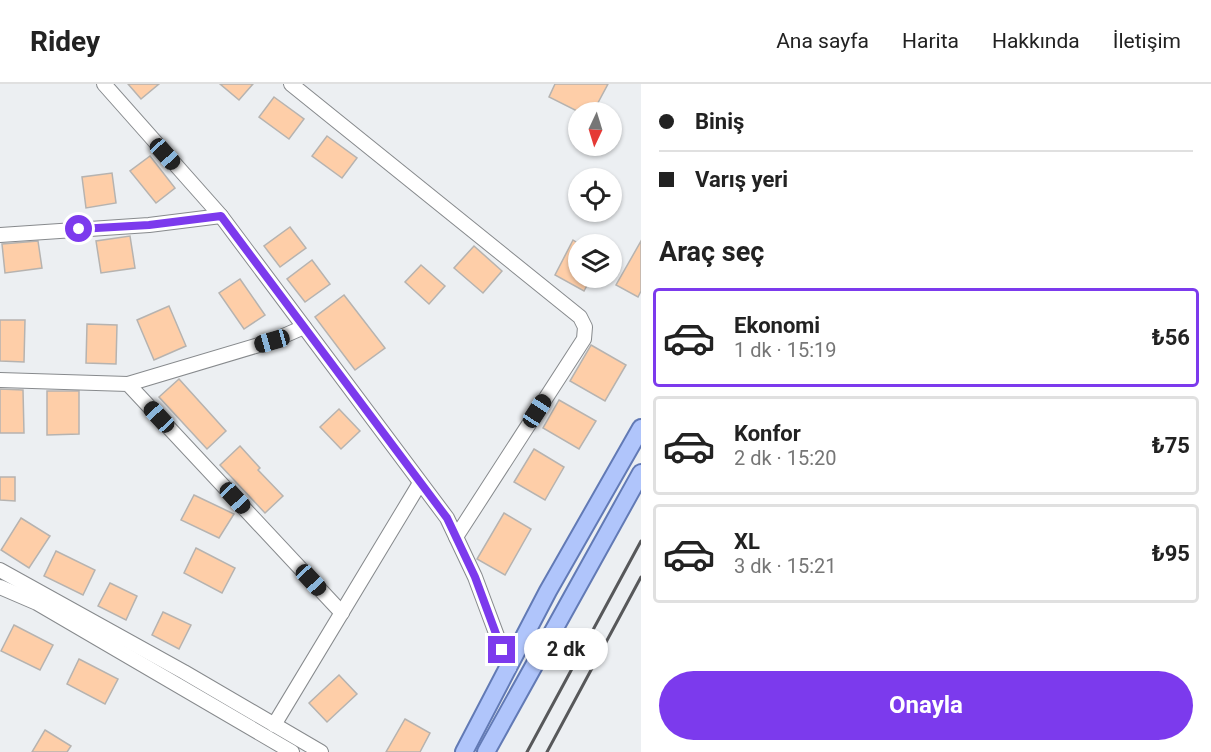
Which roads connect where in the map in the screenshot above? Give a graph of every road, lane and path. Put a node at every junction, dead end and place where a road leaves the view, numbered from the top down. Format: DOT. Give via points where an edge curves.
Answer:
graph roads {
  1 [pos="104,84"];
  2 [pos="291,84"];
  3 [pos="221,216"];
  4 [pos="0,235"];
  5 [pos="304,327"];
  6 [pos="0,380"];
  7 [pos="128,384"];
  8 [pos="641,428"];
  9 [pos="641,473"];
  10 [pos="420,483"];
  11 [pos="456,537"];
  12 [pos="0,570"];
  13 [pos="0,587"];
  14 [pos="342,613"];
  15 [pos="509,668"];
  16 [pos="274,725"];
  17 [pos="292,752"];
  18 [pos="321,752"];
  19 [pos="464,752"];
  20 [pos="486,752"];
  1 -- 3 [label="street"];
  2 -- 11 [label="street" via="573,310 585,327 584,339"];
  3 -- 4 [label="street"];
  3 -- 5 [label="street"];
  5 -- 7 [label="street" via="272,341"];
  5 -- 10 [label="street"];
  6 -- 7 [label="street"];
  7 -- 14 [label="street"];
  8 -- 15 [label="main road"];
  9 -- 20 [label="main road"];
  10 -- 11 [label="street" via="447,518"];
  10 -- 14 [label="street"];
  11 -- 15 [label="street"];
  12 -- 16 [label="street"];
  13 -- 17 [label="street" via="37,603"];
  14 -- 16 [label="street"];
  15 -- 19 [label="main road"];
  16 -- 18 [label="street"];
}
